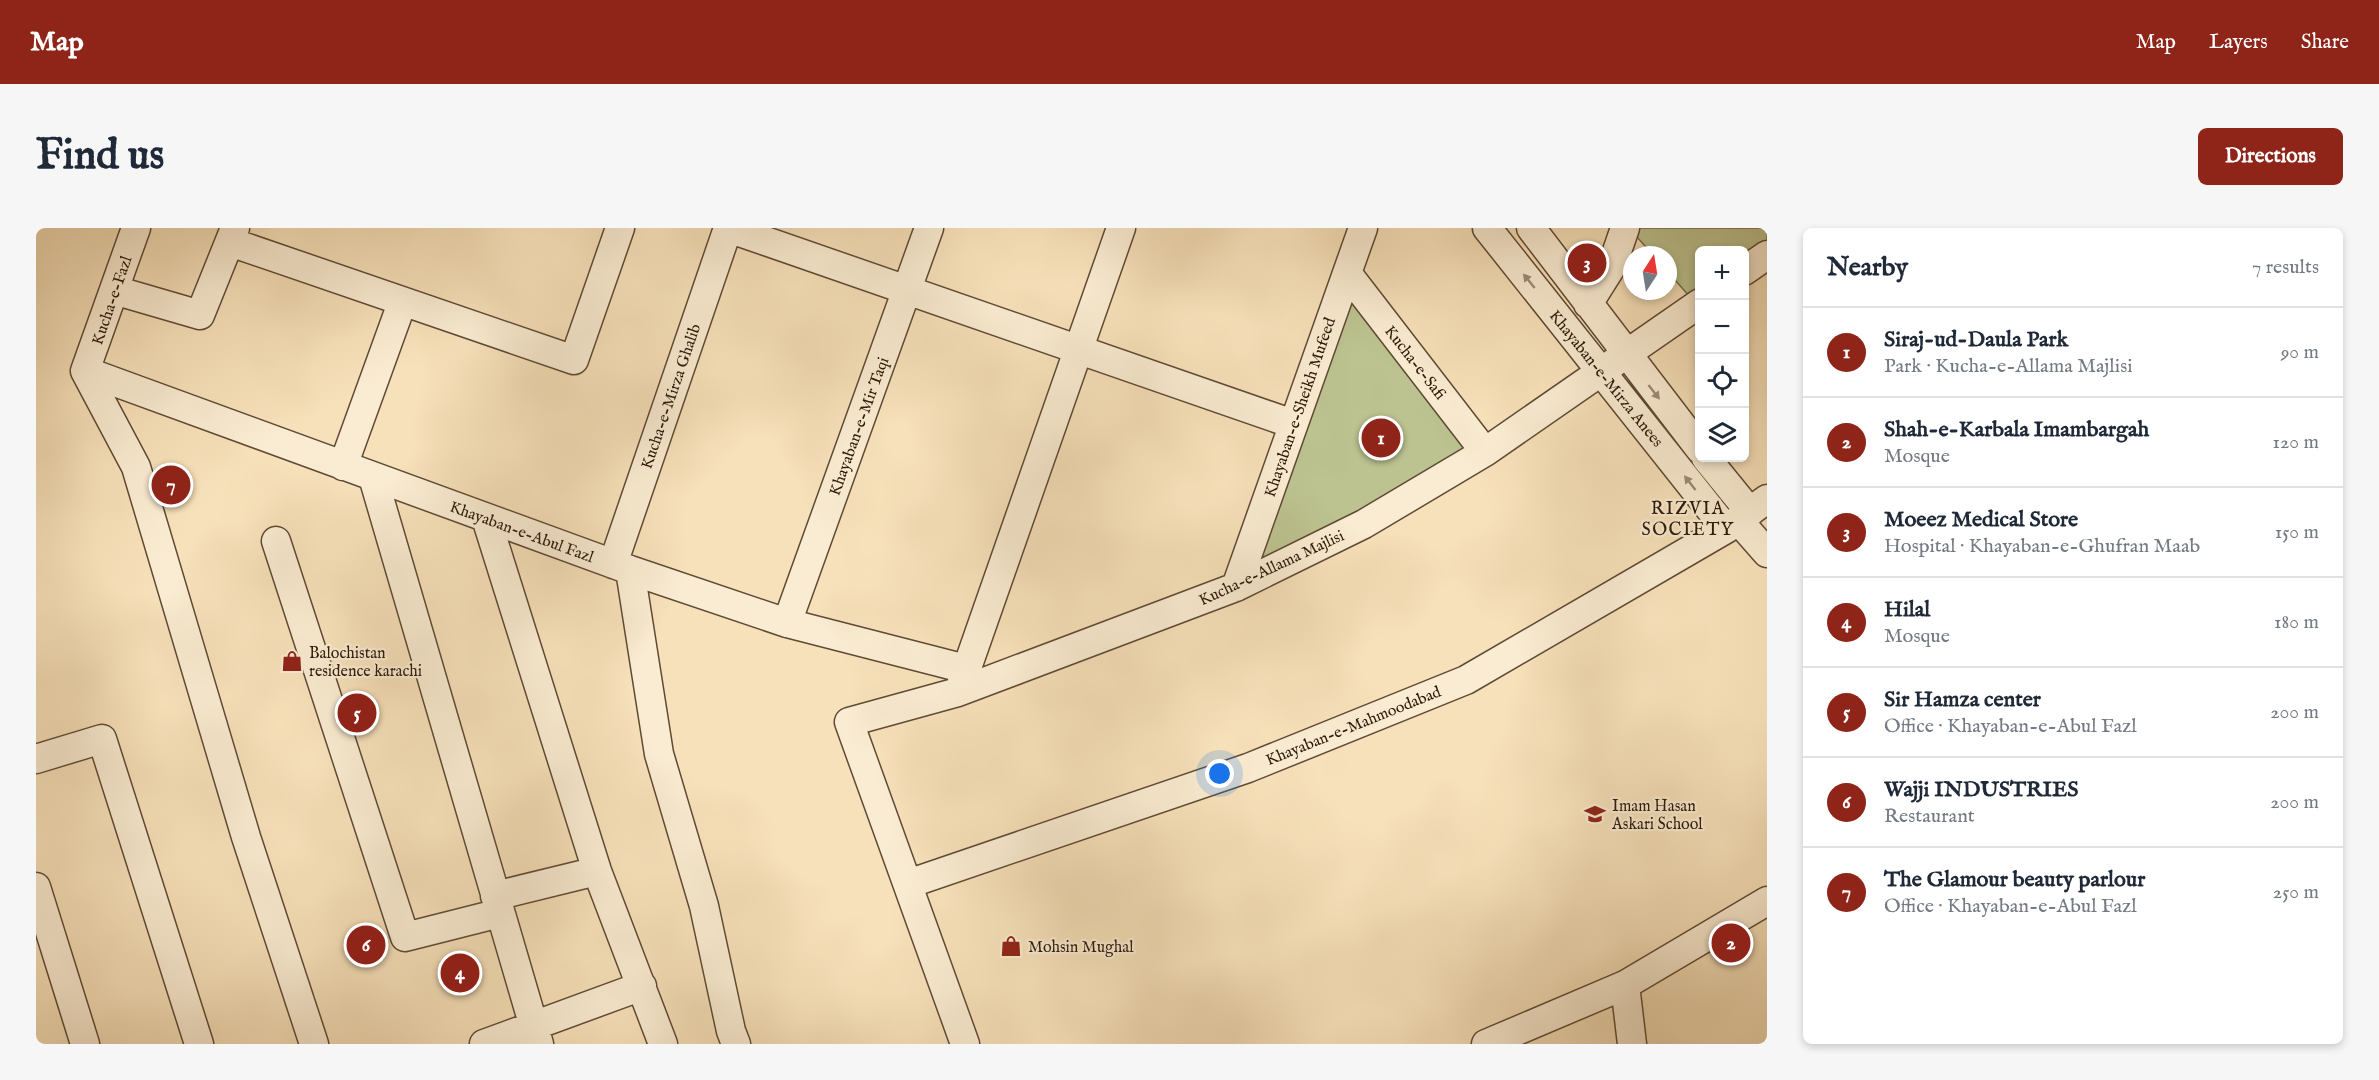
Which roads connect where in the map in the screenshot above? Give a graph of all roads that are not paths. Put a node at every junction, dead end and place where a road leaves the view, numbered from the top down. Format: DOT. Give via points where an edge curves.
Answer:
graph roads {
  1 [pos="136,228"];
  2 [pos="620,228"];
  3 [pos="728,228"];
  4 [pos="929,228"];
  5 [pos="1121,228"];
  6 [pos="1363,228"];
  7 [pos="1487,228"];
  8 [pos="1531,228"];
  9 [pos="1625,228"];
  10 [pos="232,235"];
  11 [pos="1767,255"];
  12 [pos="1749,268"];
  13 [pos="1347,273"];
  14 [pos="114,290"];
  15 [pos="907,290"];
  16 [pos="402,303"];
  17 [pos="1588,304"];
  18 [pos="1695,307"];
  19 [pos="1080,349"];
  20 [pos="1626,356"];
  21 [pos="85,371"];
  22 [pos="1602,372"];
  23 [pos="1293,424"];
  24 [pos="1695,443"];
  25 [pos="1485,452"];
  26 [pos="1709,462"];
  27 [pos="343,466"];
  28 [pos="373,477"];
  29 [pos="1745,515"];
  30 [pos="486,518"];
  31 [pos="276,541"];
  32 [pos="1767,553"];
  33 [pos="622,567"];
  34 [pos="1236,587"];
  35 [pos="788,623"];
  36 [pos="962,681"];
  37 [pos="36,759"];
  38 [pos="597,871"];
  39 [pos="908,884"];
  40 [pos="36,887"];
  41 [pos="1767,901"];
  42 [pos="497,904"];
  43 [pos="1625,985"];
  44 [pos="642,986"];
  45 [pos="536,1035"];
  46 [pos="85,1044"];
  47 [pos="199,1044"];
  48 [pos="314,1044"];
  49 [pos="483,1044"];
  50 [pos="663,1044"];
  51 [pos="736,1044"];
  52 [pos="965,1044"];
  53 [pos="1486,1044"];
  54 [pos="1632,1044"];
  1 -- 14 [label="street, Kucha-e-Fazl"];
  2 -- 16 [label="street" via="574,360"];
  3 -- 15 [label="street"];
  3 -- 33 [label="street, Kucha-e-Mirza Ghalib"];
  4 -- 15 [label="street, Khayaban-e-Mir Taqi"];
  5 -- 19 [label="street"];
  6 -- 13 [label="street, Khayaban-e-Sheikh Mufeed"];
  22 -- 7 [label="street, Khayaban-e-Mirza Anees, one-way"];
  8 -- 17 [label="street"];
  9 -- 17 [label="street" via="1612,267"];
  10 -- 14 [label="street" via="200,315"];
  10 -- 16 [label="street"];
  11 -- 12 [label="street"];
  13 -- 23 [label="street, Khayaban-e-Sheikh Mufeed"];
  13 -- 25 [label="street, Kucha-e-Safi"];
  14 -- 21 [label="street, Kucha-e-Fazl"];
  15 -- 19 [label="street"];
  15 -- 35 [label="street, Khayaban-e-Mir Taqi"];
  16 -- 27 [label="street"];
  17 -- 20 [label="street"];
  18 -- 20 [label="street, Kucha-e-Allama Majlisi"];
  19 -- 23 [label="street"];
  19 -- 36 [label="street"];
  20 -- 22 [label="street, Kucha-e-Allama Majlisi"];
  20 -- 24 [label="street, one-way"];
  21 -- 27 [label="street, Khayaban-e-Abul Fazl"];
  21 -- 48 [label="street" via="136,467 246,837"];
  22 -- 25 [label="street, Kucha-e-Allama Majlisi"];
  29 -- 22 [label="street, Khayaban-e-Mirza Anees, one-way"];
  23 -- 34 [label="street, Khayaban-e-Sheikh Mufeed"];
  25 -- 34 [label="street, Kucha-e-Allama Majlisi" via="1364,524"];
  26 -- 29 [label="street"];
  27 -- 28 [label="street, Khayaban-e-Abul Fazl"];
  28 -- 30 [label="street, Khayaban-e-Abul Fazl"];
  28 -- 42 [label="street"];
  29 -- 32 [label="street"];
  29 -- 39 [label="street, Khayaban-e-Mahmoodabad" via="1466,680 1248,768"];
  30 -- 33 [label="street, Khayaban-e-Abul Fazl"];
  30 -- 38 [label="street"];
  31 -- 42 [label="street" via="405,937"];
  33 -- 35 [label="street, Khayaban-e-Abul Fazl"];
  33 -- 51 [label="street" via="659,754 705,906"];
  34 -- 36 [label="street, Kucha-e-Allama Majlisi"];
  35 -- 36 [label="street, Khayaban-e-Abul Fazl"];
  36 -- 39 [label="street, Kucha-e-Allama Majlisi" via="849,722"];
  37 -- 47 [label="street" via="102,739"];
  38 -- 42 [label="street"];
  38 -- 44 [label="street"];
  39 -- 52 [label="street"];
  40 -- 46 [label="street"];
  41 -- 43 [label="street"];
  42 -- 45 [label="street"];
  43 -- 53 [label="street"];
  43 -- 54 [label="street"];
  44 -- 45 [label="street"];
  44 -- 50 [label="street"];
  45 -- 49 [label="street"];
}
